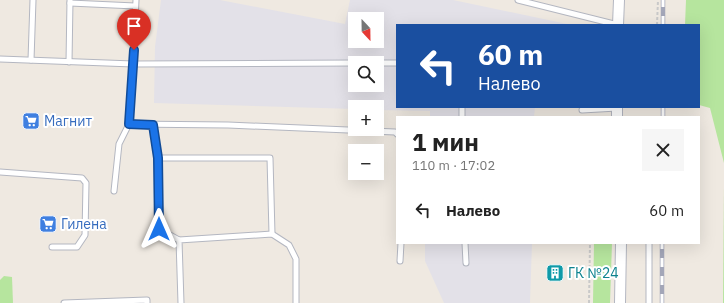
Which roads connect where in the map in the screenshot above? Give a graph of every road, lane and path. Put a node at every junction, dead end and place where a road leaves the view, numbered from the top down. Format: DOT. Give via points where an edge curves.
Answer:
graph roads {
  1 [pos="33,0"];
  2 [pos="136,0"];
  3 [pos="518,0"];
  4 [pos="619,0"];
  5 [pos="658,0"];
  6 [pos="70,2"];
  7 [pos="135,6"];
  8 [pos="614,24"];
  9 [pos="618,24"];
  10 [pos="657,24"];
  11 [pos="0,59"];
  12 [pos="31,60"];
  13 [pos="69,62"];
  14 [pos="348,63"];
  15 [pos="384,63"];
  16 [pos="396,63"];
  17 [pos="133,64"];
  18 [pos="582,110"];
  19 [pos="618,112"];
  20 [pos="129,124"];
  21 [pos="153,125"];
  22 [pos="396,133"];
  23 [pos="158,158"];
  24 [pos="0,172"];
  25 [pos="114,191"];
  26 [pos="272,234"];
  27 [pos="179,240"];
  28 [pos="401,244"];
  29 [pos="465,244"];
  30 [pos="590,244"];
  31 [pos="621,244"];
  32 [pos="649,244"];
  33 [pos="52,247"];
  34 [pos="400,261"];
  35 [pos="466,263"];
  36 [pos="64,303"];
  37 [pos="147,303"];
  38 [pos="181,303"];
  39 [pos="296,303"];
  40 [pos="589,303"];
  41 [pos="620,303"];
  42 [pos="649,303"];
  1 -- 12 [label="lane"];
  2 -- 7 [label="lane"];
  3 -- 8 [label="lane"];
  4 -- 9 [label="street"];
  5 -- 10 [label="path"];
  6 -- 7 [label="lane"];
  6 -- 13 [label="lane"];
  7 -- 17 [label="lane"];
  11 -- 12 [label="lane"];
  12 -- 13 [label="lane"];
  13 -- 17 [label="lane"];
  14 -- 17 [label="lane"];
  15 -- 16 [label="lane"];
  17 -- 20 [label="lane"];
  18 -- 19 [label="lane"];
  20 -- 21 [label="lane"];
  20 -- 25 [label="lane" via="120,144"];
  21 -- 22 [label="lane"];
  21 -- 23 [label="lane"];
  23 -- 26 [label="lane" via="270,158"];
  23 -- 27 [label="lane" via="159,229"];
  24 -- 33 [label="lane" via="82,178 86,182 85,235 77,247"];
  26 -- 27 [label="lane"];
  26 -- 39 [label="lane" via="289,245 296,259"];
  27 -- 38 [label="lane"];
  28 -- 34 [label="lane"];
  29 -- 35 [label="lane"];
  30 -- 40 [label="path"];
  31 -- 41 [label="street"];
  32 -- 42 [label="lane"];
  36 -- 37 [label="lane" via="147,300"];
}
